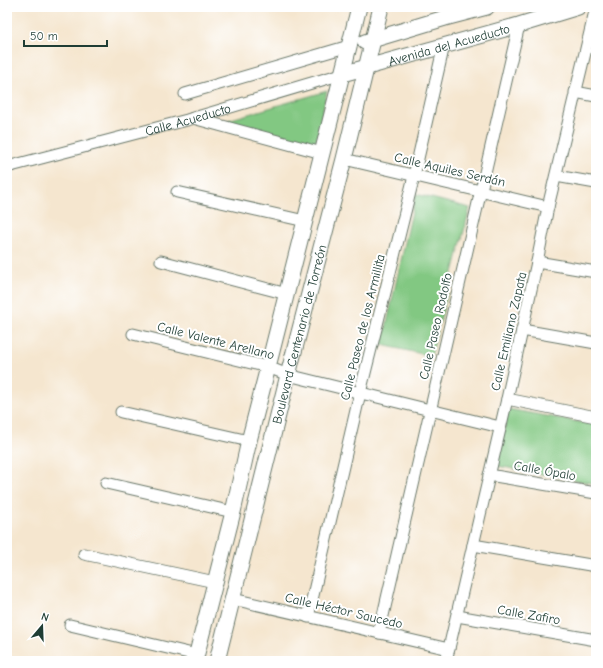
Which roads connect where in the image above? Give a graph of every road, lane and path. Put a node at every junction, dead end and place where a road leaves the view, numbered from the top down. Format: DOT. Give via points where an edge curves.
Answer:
graph roads {
  1 [pos="359,7"];
  2 [pos="381,7"];
  3 [pos="487,7"];
  4 [pos="578,7"];
  5 [pos="596,9"];
  6 [pos="446,12"];
  7 [pos="519,25"];
  8 [pos="373,40"];
  9 [pos="444,45"];
  10 [pos="349,46"];
  11 [pos="367,67"];
  12 [pos="342,74"];
  13 [pos="575,92"];
  14 [pos="185,94"];
  15 [pos="596,96"];
  16 [pos="193,118"];
  17 [pos="322,153"];
  18 [pos="344,159"];
  19 [pos="7,167"];
  20 [pos="414,176"];
  21 [pos="556,176"];
  22 [pos="596,182"];
  23 [pos="481,191"];
  24 [pos="176,192"];
  25 [pos="548,207"];
  26 [pos="303,226"];
  27 [pos="161,262"];
  28 [pos="537,262"];
  29 [pos="596,272"];
  30 [pos="287,294"];
  31 [pos="522,330"];
  32 [pos="133,334"];
  33 [pos="596,343"];
  34 [pos="277,371"];
  35 [pos="360,393"];
  36 [pos="507,399"];
  37 [pos="430,410"];
  38 [pos="122,412"];
  39 [pos="596,417"];
  40 [pos="500,427"];
  41 [pos="249,441"];
  42 [pos="489,475"];
  43 [pos="106,484"];
  44 [pos="596,493"];
  45 [pos="233,512"];
  46 [pos="473,545"];
  47 [pos="84,554"];
  48 [pos="596,566"];
  49 [pos="215,582"];
  50 [pos="233,599"];
  51 [pos="457,616"];
  52 [pos="308,617"];
  53 [pos="70,625"];
  54 [pos="379,633"];
  55 [pos="596,640"];
  56 [pos="449,649"];
  57 [pos="196,658"];
  58 [pos="217,661"];
  59 [pos="446,661"];
  1 -- 10 [label="street, Boulevard Centenario de Torreón"];
  2 -- 8 [label="street, Boulevard Centenario de Torreón"];
  3 -- 6 [label="street, Avenida del Acueducto"];
  4 -- 7 [label="street, Avenida del Acueducto"];
  5 -- 13 [label="street, Calle Emiliano Zapata"];
  6 -- 8 [label="street, Avenida del Acueducto"];
  7 -- 9 [label="street, Avenida del Acueducto"];
  7 -- 23 [label="street, Calle Paseo Rodolfo"];
  8 -- 10 [label="street, Calle Acueducto"];
  8 -- 11 [label="street, Boulevard Centenario de Torreón"];
  9 -- 11 [label="street, Avenida del Acueducto"];
  9 -- 20 [label="street, Calle Paseo de los Armillita"];
  10 -- 12 [label="street, Boulevard Centenario de Torreón"];
  10 -- 14 [label="street, Calle Acueducto"];
  11 -- 12 [label="street, Calle Acueducto"];
  11 -- 18 [label="street, Boulevard Centenario de Torreón"];
  12 -- 16 [label="street, Calle Acueducto"];
  12 -- 17 [label="street, Boulevard Centenario de Torreón"];
  13 -- 15 [label="street"];
  13 -- 21 [label="street, Calle Emiliano Zapata"];
  16 -- 17 [label="street"];
  16 -- 19 [label="street, Calle Acueducto"];
  17 -- 26 [label="street, Boulevard Centenario de Torreón"];
  18 -- 20 [label="street, Calle Aquiles Serdán"];
  18 -- 34 [label="street, Boulevard Centenario de Torreón"];
  20 -- 23 [label="street, Calle Aquiles Serdán"];
  20 -- 35 [label="street, Calle Paseo de los Armillita"];
  21 -- 22 [label="street"];
  21 -- 25 [label="street, Calle Emiliano Zapata"];
  23 -- 25 [label="street, Calle Aquiles Serdán"];
  23 -- 37 [label="street, Calle Paseo Rodolfo"];
  24 -- 26 [label="street"];
  25 -- 28 [label="street, Calle Emiliano Zapata"];
  26 -- 30 [label="street, Boulevard Centenario de Torreón"];
  26 -- 34 [label="street" via="309,237"];
  27 -- 30 [label="street"];
  28 -- 29 [label="street"];
  28 -- 31 [label="street, Calle Emiliano Zapata"];
  30 -- 34 [label="street, Boulevard Centenario de Torreón"];
  31 -- 33 [label="street"];
  31 -- 36 [label="street, Calle Emiliano Zapata"];
  32 -- 34 [label="street, Calle Valente Arellano"];
  34 -- 35 [label="street, Calle Valente Arellano"];
  34 -- 41 [label="street, Boulevard Centenario de Torreón"];
  34 -- 50 [label="street, Boulevard Centenario de Torreón"];
  35 -- 37 [label="street, Calle Valente Arellano"];
  35 -- 52 [label="street, Calle Paseo de los Armillita"];
  36 -- 39 [label="street"];
  36 -- 40 [label="street, Calle Emiliano Zapata"];
  37 -- 40 [label="street, Calle Valente Arellano"];
  37 -- 54 [label="street, Calle Paseo Rodolfo"];
  38 -- 41 [label="street"];
  40 -- 42 [label="street, Calle Emiliano Zapata"];
  41 -- 45 [label="street, Boulevard Centenario de Torreón"];
  42 -- 44 [label="street, Calle Ópalo"];
  42 -- 46 [label="street, Calle Emiliano Zapata"];
  43 -- 45 [label="street"];
  45 -- 49 [label="street, Boulevard Centenario de Torreón"];
  46 -- 48 [label="street"];
  46 -- 51 [label="street, Calle Emiliano Zapata"];
  47 -- 49 [label="street"];
  49 -- 57 [label="street, Boulevard Centenario de Torreón"];
  50 -- 52 [label="street, Calle Héctor Saucedo"];
  50 -- 58 [label="street, Boulevard Centenario de Torreón"];
  51 -- 55 [label="street, Calle Zafiro"];
  51 -- 56 [label="street, Calle Emiliano Zapata"];
  52 -- 54 [label="street, Calle Héctor Saucedo"];
  53 -- 57 [label="street"];
  54 -- 56 [label="street, Calle Héctor Saucedo"];
  56 -- 59 [label="street, Calle Emiliano Zapata"];
}
